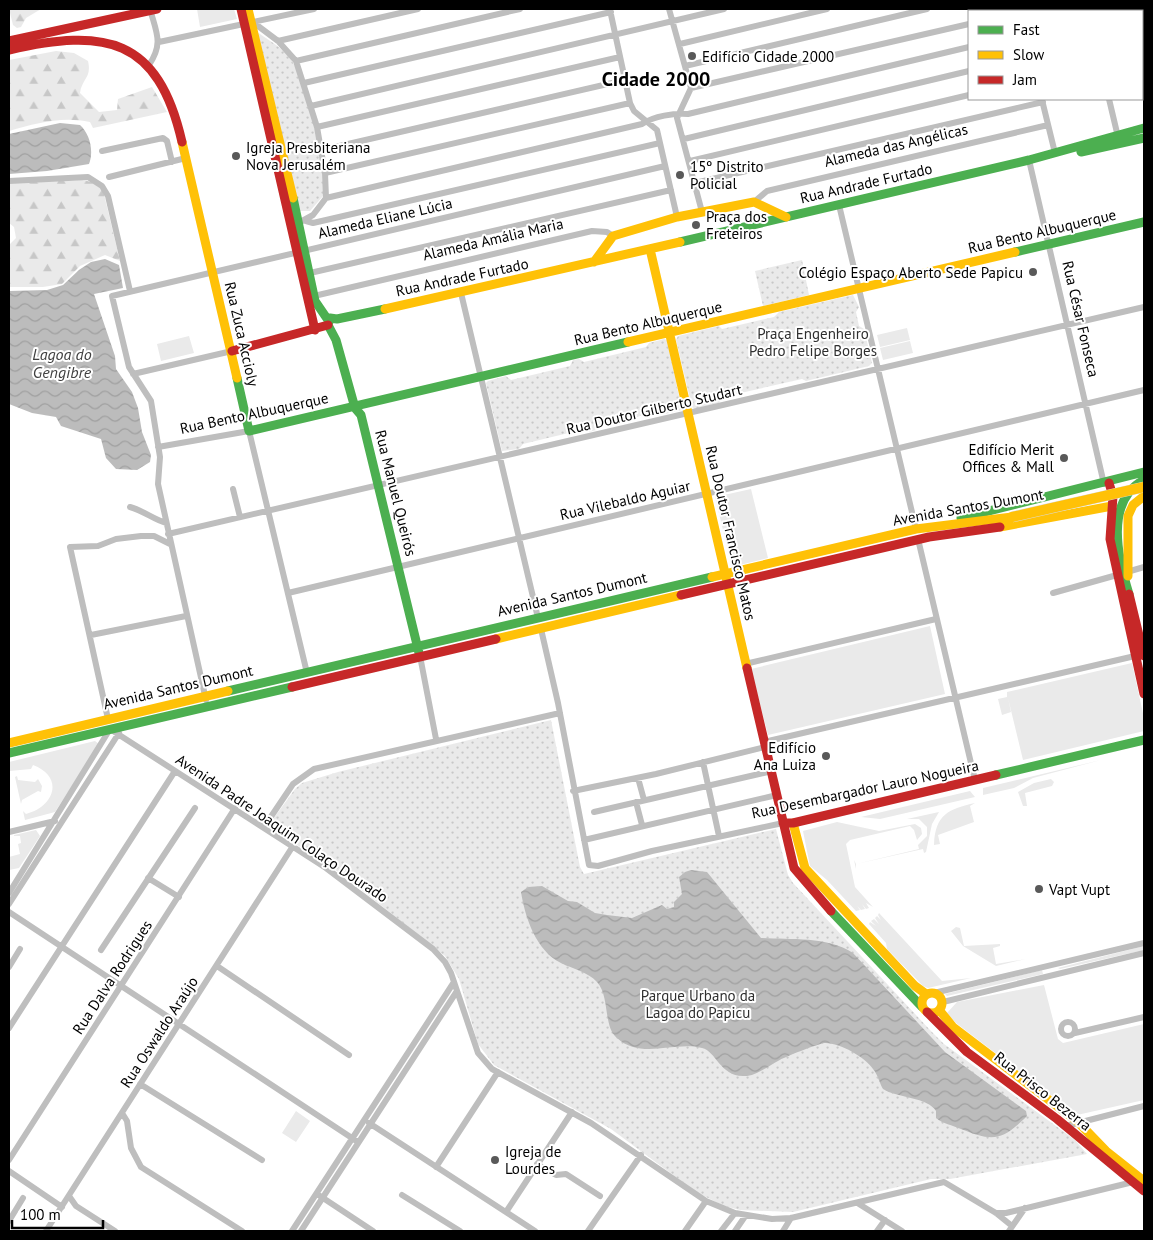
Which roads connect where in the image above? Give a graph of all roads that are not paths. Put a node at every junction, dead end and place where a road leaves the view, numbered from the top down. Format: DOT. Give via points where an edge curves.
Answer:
graph roads {
  1 [pos="152,9"];
  2 [pos="241,9"];
  3 [pos="248,9"];
  4 [pos="314,9"];
  5 [pos="418,9"];
  6 [pos="520,9"];
  7 [pos="669,9"];
  8 [pos="724,9"];
  9 [pos="827,9"];
  10 [pos="927,9"];
  11 [pos="610,10"];
  12 [pos="673,21"];
  13 [pos="250,23"];
  14 [pos="968,24"];
  15 [pos="616,34"];
  16 [pos="9,41"];
  17 [pos="278,41"];
  18 [pos="159,42"];
  19 [pos="680,44"];
  20 [pos="968,48"];
  21 [pos="9,50"];
  22 [pos="620,58"];
  23 [pos="296,61"];
  24 [pos="149,65"];
  25 [pos="685,66"];
  26 [pos="968,71"];
  27 [pos="625,80"];
  28 [pos="304,83"];
  29 [pos="691,88"];
  30 [pos="968,95"];
  31 [pos="1042,100"];
  32 [pos="1109,100"];
  33 [pos="630,103"];
  34 [pos="311,106"];
  35 [pos="679,113"];
  36 [pos="647,120"];
  37 [pos="1048,125"];
  38 [pos="317,127"];
  39 [pos="1144,128"];
  40 [pos="1118,137"];
  41 [pos="684,138"];
  42 [pos="1144,138"];
  43 [pos="660,143"];
  44 [pos="322,150"];
  45 [pos="102,152"];
  46 [pos="1055,153"];
  47 [pos="1040,157"];
  48 [pos="186,158"];
  49 [pos="1029,160"];
  50 [pos="690,161"];
  51 [pos="172,162"];
  52 [pos="665,166"];
  53 [pos="325,173"];
  54 [pos="109,177"];
  55 [pos="9,181"];
  56 [pos="695,183"];
  57 [pos="670,190"];
  58 [pos="326,198"];
  59 [pos="754,202"];
  60 [pos="839,205"];
  61 [pos="702,212"];
  62 [pos="677,217"];
  63 [pos="786,217"];
  64 [pos="302,221"];
  65 [pos="1144,222"];
  66 [pos="613,236"];
  67 [pos="1048,245"];
  68 [pos="650,249"];
  69 [pos="301,250"];
  70 [pos="594,262"];
  71 [pos="212,272"];
  72 [pos="310,273"];
  73 [pos="858,289"];
  74 [pos="130,291"];
  75 [pos="461,293"];
  76 [pos="314,296"];
  77 [pos="309,306"];
  78 [pos="1144,307"];
  79 [pos="331,324"];
  80 [pos="1067,326"];
  81 [pos="314,330"];
  82 [pos="670,334"];
  83 [pos="232,351"];
  84 [pos="878,368"];
  85 [pos="134,374"];
  86 [pos="480,378"];
  87 [pos="1144,390"];
  88 [pos="1086,404"];
  89 [pos="354,408"];
  90 [pos="689,414"];
  91 [pos="248,431"];
  92 [pos="158,448"];
  93 [pos="898,448"];
  94 [pos="499,458"];
  95 [pos="1144,472"];
  96 [pos="1144,480"];
  97 [pos="1107,483"];
  98 [pos="379,487"];
  99 [pos="1144,487"];
  100 [pos="233,489"];
  101 [pos="708,493"];
  102 [pos="1144,496"];
  103 [pos="1112,506"];
  104 [pos="130,507"];
  105 [pos="269,510"];
  106 [pos="240,517"];
  107 [pos="166,523"];
  108 [pos="945,525"];
  109 [pos="168,534"];
  110 [pos="917,534"];
  111 [pos="520,538"];
  112 [pos="170,544"];
  113 [pos="398,566"];
  114 [pos="1144,567"];
  115 [pos="1122,574"];
  116 [pos="726,579"];
  117 [pos="288,593"];
  118 [pos="1053,593"];
  119 [pos="1129,594"];
  120 [pos="630,596"];
  121 [pos="616,605"];
  122 [pos="633,607"];
  123 [pos="186,616"];
  124 [pos="538,618"];
  125 [pos="936,620"];
  126 [pos="541,629"];
  127 [pos="91,635"];
  128 [pos="419,651"];
  129 [pos="1142,655"];
  130 [pos="745,664"];
  131 [pos="307,672"];
  132 [pos="1144,694"];
  133 [pos="956,699"];
  134 [pos="206,701"];
  135 [pos="560,713"];
  136 [pos="112,728"];
  137 [pos="48,738"];
  138 [pos="436,740"];
  139 [pos="1144,740"];
  140 [pos="9,742"];
  141 [pos="764,744"];
  142 [pos="9,753"];
  143 [pos="703,762"];
  144 [pos="175,771"];
  145 [pos="772,771"];
  146 [pos="83,775"];
  147 [pos="638,778"];
  148 [pos="89,780"];
  149 [pos="975,780"];
  150 [pos="709,786"];
  151 [pos="573,792"];
  152 [pos="777,795"];
  153 [pos="644,800"];
  154 [pos="636,802"];
  155 [pos="70,804"];
  156 [pos="195,808"];
  157 [pos="235,808"];
  158 [pos="714,809"];
  159 [pos="594,812"];
  160 [pos="55,821"];
  161 [pos="788,823"];
  162 [pos="642,825"];
  163 [pos="264,827"];
  164 [pos="9,832"];
  165 [pos="720,836"];
  166 [pos="584,840"];
  167 [pos="45,842"];
  168 [pos="293,846"];
  169 [pos="148,878"];
  170 [pos="9,893"];
  171 [pos="179,897"];
  172 [pos="9,904"];
  173 [pos="9,912"];
  174 [pos="1144,944"];
  175 [pos="62,945"];
  176 [pos="20,949"];
  177 [pos="101,950"];
  178 [pos="1144,953"];
  179 [pos="217,966"];
  180 [pos="1050,966"];
  181 [pos="9,967"];
  182 [pos="1051,975"];
  183 [pos="454,982"];
  184 [pos="122,985"];
  185 [pos="457,991"];
  186 [pos="930,994"];
  187 [pos="941,1006"];
  188 [pos="924,1009"];
  189 [pos="1144,1017"];
  190 [pos="178,1025"];
  191 [pos="9,1028"];
  192 [pos="1075,1033"];
  193 [pos="349,1054"];
  194 [pos="498,1072"];
  195 [pos="140,1084"];
  196 [pos="1144,1106"];
  197 [pos="572,1112"];
  198 [pos="122,1113"];
  199 [pos="368,1122"];
  200 [pos="1078,1122"];
  201 [pos="1066,1126"];
  202 [pos="355,1141"];
  203 [pos="641,1156"];
  204 [pos="9,1160"];
  205 [pos="262,1160"];
  206 [pos="537,1164"];
  207 [pos="436,1167"];
  208 [pos="9,1171"];
  209 [pos="1144,1181"];
  210 [pos="1132,1182"];
  211 [pos="1144,1191"];
  212 [pos="402,1194"];
  213 [pos="69,1196"];
  214 [pos="320,1196"];
  215 [pos="600,1196"];
  216 [pos="24,1198"];
  217 [pos="706,1201"];
  218 [pos="859,1204"];
  219 [pos="62,1207"];
  220 [pos="1025,1208"];
  221 [pos="506,1212"];
  222 [pos="996,1213"];
  223 [pos="735,1214"];
  224 [pos="746,1215"];
  225 [pos="792,1218"];
  226 [pos="885,1220"];
  227 [pos="9,1221"];
  228 [pos="1010,1229"];
  229 [pos="724,1230"];
  230 [pos="46,1231"];
  231 [pos="114,1231"];
  232 [pos="242,1231"];
  233 [pos="292,1231"];
  234 [pos="301,1231"];
  235 [pos="373,1231"];
  236 [pos="460,1231"];
  237 [pos="535,1231"];
  238 [pos="588,1231"];
  239 [pos="685,1231"];
  240 [pos="735,1231"];
  241 [pos="783,1231"];
  242 [pos="877,1231"];
  243 [pos="902,1231"];
  1 -- 16 [label="street"];
  1 -- 18 [label="street"];
  2 -- 13 [label="street"];
  3 -- 13 [label="street"];
  4 -- 13 [label="street"];
  5 -- 17 [label="street"];
  6 -- 23 [label="street"];
  7 -- 12 [label="street"];
  8 -- 12 [label="street"];
  9 -- 19 [label="street"];
  10 -- 25 [label="street"];
  11 -- 15 [label="street"];
  11 -- 28 [label="street"];
  12 -- 15 [label="street"];
  12 -- 19 [label="street"];
  13 -- 17 [label="street"];
  13 -- 18 [label="street"];
  13 -- 64 [label="street"];
  13 -- 69 [label="street"];
  14 -- 29 [label="street"];
  15 -- 22 [label="street"];
  15 -- 34 [label="street"];
  17 -- 23 [label="street"];
  18 -- 24 [label="street"];
  19 -- 25 [label="street"];
  20 -- 35 [label="street" via="688,114"];
  21 -- 24 [label="street" via="72,39 101,41 124,49"];
  22 -- 27 [label="street"];
  22 -- 38 [label="street"];
  23 -- 28 [label="street"];
  24 -- 48 [label="street, Rua Zuca Accioly" via="170,100"];
  25 -- 29 [label="street"];
  26 -- 41 [label="street"];
  27 -- 33 [label="street"];
  27 -- 44 [label="street"];
  28 -- 34 [label="street"];
  29 -- 35 [label="street"];
  30 -- 50 [label="street"];
  31 -- 37 [label="street"];
  31 -- 56 [label="street"];
  32 -- 40 [label="street"];
  33 -- 36 [label="street" via="634,111"];
  33 -- 53 [label="street"];
  34 -- 38 [label="street"];
  35 -- 36 [label="street"];
  35 -- 41 [label="street" via="677,118"];
  36 -- 43 [label="street" via="655,126"];
  36 -- 58 [label="street" via="642,124"];
  37 -- 46 [label="street"];
  37 -- 59 [label="street, Alameda das Angélicas" via="767,191"];
  38 -- 44 [label="street"];
  39 -- 40 [label="street"];
  40 -- 46 [label="street"];
  41 -- 50 [label="street"];
  42 -- 47 [label="street, Rua Andrade Furtado" via="1048,160"];
  43 -- 52 [label="street"];
  43 -- 64 [label="street" via="313,223"];
  44 -- 53 [label="street"];
  45 -- 51 [label="street" via="163,138 167,140"];
  46 -- 47 [label="street"];
  47 -- 49 [label="street, Rua Andrade Furtado"];
  48 -- 51 [label="street"];
  48 -- 71 [label="street, Rua Zuca Accioly"];
  49 -- 60 [label="street, Rua Andrade Furtado"];
  49 -- 67 [label="street, Rua César Fonseca"];
  50 -- 56 [label="street"];
  51 -- 54 [label="street"];
  52 -- 57 [label="street"];
  52 -- 69 [label="street, Alameda Eliane Lúcia"];
  53 -- 58 [label="street"];
  55 -- 74 [label="street" via="88,177 102,186 108,196"];
  56 -- 61 [label="street"];
  57 -- 62 [label="street"];
  57 -- 72 [label="street"];
  58 -- 64 [label="street"];
  59 -- 61 [label="street, Alameda das Angélicas"];
  59 -- 63 [label="street"];
  60 -- 63 [label="street, Rua Andrade Furtado"];
  60 -- 73 [label="street"];
  61 -- 62 [label="street, Alameda das Angélicas"];
  62 -- 66 [label="street, Alameda Amália Maria"];
  63 -- 68 [label="street, Rua Andrade Furtado"];
  64 -- 69 [label="street"];
  65 -- 67 [label="street, Rua Bento Albuquerque"];
  66 -- 70 [label="street"];
  66 -- 76 [label="street, Alameda Amália Maria" via="607,232 592,231"];
  67 -- 73 [label="street, Rua Bento Albuquerque"];
  67 -- 80 [label="street, Rua César Fonseca"];
  68 -- 70 [label="street, Rua Andrade Furtado"];
  68 -- 82 [label="street, Rua Doutor Francisco Matos"];
  69 -- 71 [label="street, Alameda Eliane Lúcia"];
  69 -- 72 [label="street, Rua Manuel Queirós"];
  69 -- 77 [label="street"];
  70 -- 75 [label="street, Rua Andrade Furtado"];
  71 -- 74 [label="street, Alameda Eliane Lúcia"];
  71 -- 83 [label="street, Rua Zuca Accioly"];
  72 -- 76 [label="street, Rua Manuel Queirós"];
  73 -- 82 [label="street, Rua Bento Albuquerque"];
  73 -- 84 [label="street"];
  74 -- 85 [label="street, Alameda Eliane Lúcia" via="115,294 113,298 129,366"];
  75 -- 79 [label="street, Rua Andrade Furtado"];
  75 -- 86 [label="street"];
  76 -- 79 [label="street, Rua Manuel Queirós"];
  77 -- 79 [label="street"];
  77 -- 81 [label="street"];
  78 -- 80 [label="street, Rua Doutor Gilberto Studart"];
  79 -- 81 [label="street, Rua Andrade Furtado"];
  79 -- 89 [label="street, Rua Manuel Queirós"];
  80 -- 84 [label="street, Rua Doutor Gilberto Studart"];
  80 -- 88 [label="street, Rua César Fonseca"];
  81 -- 83 [label="street, Rua Andrade Furtado"];
  82 -- 86 [label="street, Rua Bento Albuquerque"];
  82 -- 90 [label="street, Rua Doutor Francisco Matos"];
  83 -- 85 [label="street, Rua Andrade Furtado"];
  83 -- 91 [label="street, Rua Zuca Accioly"];
  84 -- 90 [label="street, Rua Doutor Gilberto Studart"];
  84 -- 93 [label="street"];
  85 -- 92 [label="street" via="151,401"];
  86 -- 89 [label="street, Rua Bento Albuquerque"];
  86 -- 94 [label="street"];
  87 -- 88 [label="street, Rua Vilebaldo Aguiar"];
  88 -- 93 [label="street, Rua Vilebaldo Aguiar"];
  88 -- 97 [label="street, Rua César Fonseca"];
  89 -- 91 [label="street, Rua Bento Albuquerque"];
  89 -- 98 [label="street, Rua Manuel Queirós" via="361,414"];
  90 -- 94 [label="street, Rua Doutor Gilberto Studart"];
  90 -- 101 [label="street, Rua Doutor Francisco Matos"];
  91 -- 92 [label="street, Rua Bento Albuquerque"];
  91 -- 105 [label="street, Rua Zuca Accioly"];
  92 -- 107 [label="street" via="158,484"];
  93 -- 101 [label="street, Rua Vilebaldo Aguiar"];
  93 -- 110 [label="street"];
  94 -- 98 [label="street, Rua Doutor Gilberto Studart"];
  94 -- 111 [label="street"];
  95 -- 97 [label="street"];
  96 -- 119 [label="street" via="1125,496 1120,511 1120,564"];
  97 -- 103 [label="street, Rua César Fonseca" via="1114,496"];
  97 -- 108 [label="street" via="961,518"];
  98 -- 105 [label="street, Rua Doutor Gilberto Studart"];
  98 -- 113 [label="street, Rua Manuel Queirós"];
  99 -- 108 [label="street, Avenida Santos Dumont, bridge" via="1012,517"];
  100 -- 106 [label="street"];
  101 -- 111 [label="street, Rua Vilebaldo Aguiar"];
  101 -- 116 [label="street, Rua Doutor Francisco Matos"];
  102 -- 115 [label="street" via="1133,505 1128,516"];
  103 -- 110 [label="street, Avenida Santos Dumont"];
  103 -- 115 [label="street, Rua César Fonseca" via="1109,530"];
  104 -- 107 [label="street"];
  105 -- 106 [label="street, Rua Doutor Gilberto Studart"];
  105 -- 117 [label="street, Rua Zuca Accioly"];
  106 -- 109 [label="street, Rua Doutor Gilberto Studart"];
  107 -- 109 [label="street"];
  108 -- 110 [label="street, Avenida Santos Dumont"];
  109 -- 112 [label="street"];
  110 -- 116 [label="street, Avenida Santos Dumont"];
  110 -- 125 [label="street"];
  111 -- 113 [label="street, Rua Vilebaldo Aguiar"];
  111 -- 124 [label="street"];
  112 -- 123 [label="street"];
  112 -- 127 [label="street" via="154,536 140,536 116,539 98,546 70,547"];
  113 -- 117 [label="street, Rua Vilebaldo Aguiar"];
  113 -- 128 [label="street, Rua Manuel Queirós"];
  114 -- 115 [label="street"];
  115 -- 118 [label="street"];
  115 -- 119 [label="street"];
  115 -- 129 [label="street, Rua César Fonseca"];
  116 -- 120 [label="street, Avenida Santos Dumont"];
  116 -- 122 [label="street, Avenida Santos Dumont"];
  116 -- 130 [label="street, Rua Doutor Francisco Matos"];
  117 -- 131 [label="street, Rua Zuca Accioly"];
  119 -- 129 [label="street, Rua César Fonseca"];
  120 -- 121 [label="street, Avenida Santos Dumont"];
  120 -- 122 [label="street"];
  121 -- 122 [label="street, Avenida Santos Dumont"];
  121 -- 124 [label="street, Avenida Santos Dumont"];
  121 -- 126 [label="street, Avenida Santos Dumont"];
  123 -- 127 [label="street"];
  123 -- 134 [label="street"];
  124 -- 128 [label="street, Avenida Santos Dumont"];
  125 -- 130 [label="street"];
  125 -- 133 [label="street"];
  126 -- 128 [label="street, Avenida Santos Dumont"];
  126 -- 135 [label="street"];
  127 -- 136 [label="street"];
  128 -- 131 [label="street, Avenida Santos Dumont"];
  128 -- 134 [label="street, Avenida Santos Dumont"];
  128 -- 138 [label="street"];
  129 -- 132 [label="street, Rua César Fonseca"];
  129 -- 133 [label="street"];
  130 -- 141 [label="street, Rua Doutor Francisco Matos"];
  131 -- 134 [label="street, Avenida Santos Dumont"];
  133 -- 141 [label="street"];
  133 -- 149 [label="street"];
  134 -- 136 [label="street, Avenida Santos Dumont"];
  134 -- 136 [label="street, Avenida Santos Dumont"];
  135 -- 138 [label="street"];
  135 -- 151 [label="street"];
  136 -- 137 [label="street, Avenida Santos Dumont"];
  136 -- 144 [label="street, Avenida Padre Joaquim Colaço Dourado"];
  136 -- 146 [label="street"];
  136 -- 148 [label="street"];
  137 -- 140 [label="street, Avenida Santos Dumont"];
  137 -- 142 [label="street, Avenida Santos Dumont"];
  138 -- 163 [label="street" via="308,771 293,784"];
  139 -- 149 [label="street, Rua Desembargador Lauro Nogueira"];
  141 -- 143 [label="street"];
  141 -- 145 [label="street, Rua Doutor Francisco Matos"];
  143 -- 147 [label="street"];
  143 -- 150 [label="street"];
  144 -- 157 [label="street, Avenida Padre Joaquim Colaço Dourado"];
  144 -- 175 [label="street"];
  145 -- 150 [label="street"];
  145 -- 152 [label="street, Rua Doutor Francisco Matos"];
  146 -- 148 [label="street"];
  146 -- 155 [label="street"];
  147 -- 151 [label="street"];
  147 -- 153 [label="street"];
  148 -- 155 [label="street"];
  149 -- 161 [label="street, Rua Desembargador Lauro Nogueira"];
  150 -- 153 [label="street"];
  150 -- 158 [label="street"];
  151 -- 166 [label="street"];
  152 -- 158 [label="street"];
  152 -- 161 [label="street, Rua Doutor Francisco Matos"];
  153 -- 154 [label="street"];
  154 -- 159 [label="street"];
  154 -- 162 [label="street"];
  155 -- 160 [label="street"];
  155 -- 167 [label="street"];
  156 -- 169 [label="street"];
  157 -- 163 [label="street, Avenida Padre Joaquim Colaço Dourado"];
  157 -- 171 [label="street, Rua Dalva Rodrigues"];
  158 -- 162 [label="street"];
  158 -- 165 [label="street"];
  160 -- 164 [label="street"];
  160 -- 167 [label="street"];
  161 -- 165 [label="street, Rua Desembargador Lauro Nogueira"];
  161 -- 186 [label="street" via="805,868 909,980"];
  161 -- 188 [label="street, Rua Prisco Bezerra" via="794,868 798,875"];
  162 -- 166 [label="street"];
  163 -- 168 [label="street, Avenida Padre Joaquim Colaço Dourado"];
  165 -- 166 [label="street, Rua Desembargador Lauro Nogueira" via="598,866 589,865"];
  167 -- 170 [label="street"];
  167 -- 172 [label="street"];
  168 -- 179 [label="street, Rua Oswaldo Araújo"];
  168 -- 183 [label="street, Avenida Padre Joaquim Colaço Dourado" via="433,949 445,962"];
  169 -- 171 [label="street"];
  169 -- 177 [label="street"];
  171 -- 184 [label="street, Rua Dalva Rodrigues"];
  173 -- 175 [label="street"];
  174 -- 180 [label="street"];
  175 -- 184 [label="street"];
  175 -- 191 [label="street"];
  176 -- 181 [label="street"];
  178 -- 182 [label="street"];
  179 -- 190 [label="street, Rua Oswaldo Araújo"];
  179 -- 193 [label="street"];
  180 -- 182 [label="street"];
  180 -- 186 [label="street"];
  182 -- 187 [label="street"];
  183 -- 185 [label="street, Avenida Padre Joaquim Colaço Dourado"];
  183 -- 199 [label="street"];
  184 -- 190 [label="street"];
  184 -- 204 [label="street, Rua Dalva Rodrigues"];
  185 -- 194 [label="street, Avenida Padre Joaquim Colaço Dourado" via="478,1053"];
  185 -- 199 [label="street"];
  186 -- 187 [label="street" via="940,996"];
  186 -- 188 [label="street" via="922,1000"];
  187 -- 188 [label="street" via="931,1014"];
  187 -- 200 [label="street, Rua Prisco Bezerra" via="957,1030"];
  188 -- 201 [label="street, Rua Prisco Bezerra" via="957,1043"];
  189 -- 192 [label="street"];
  190 -- 195 [label="street, Rua Oswaldo Araújo"];
  190 -- 202 [label="street"];
  194 -- 197 [label="street, Avenida Padre Joaquim Colaço Dourado"];
  194 -- 207 [label="street"];
  195 -- 198 [label="street, Rua Oswaldo Araújo"];
  195 -- 205 [label="street"];
  196 -- 200 [label="street"];
  197 -- 203 [label="street, Avenida Padre Joaquim Colaço Dourado"];
  197 -- 206 [label="street"];
  198 -- 213 [label="street, Rua Oswaldo Araújo"];
  198 -- 232 [label="street" via="127,1122 131,1148 141,1167"];
  199 -- 202 [label="street"];
  199 -- 207 [label="street"];
  200 -- 201 [label="street"];
  200 -- 209 [label="street, Rua Prisco Bezerra" via="1106,1151"];
  201 -- 210 [label="street, Rua Prisco Bezerra"];
  202 -- 214 [label="street"];
  203 -- 217 [label="street, Avenida Padre Joaquim Colaço Dourado"];
  203 -- 238 [label="street"];
  206 -- 215 [label="street" via="556,1175 566,1174"];
  206 -- 221 [label="street"];
  207 -- 221 [label="street"];
  208 -- 219 [label="street"];
  210 -- 211 [label="street, Rua Prisco Bezerra"];
  210 -- 220 [label="street"];
  212 -- 236 [label="street"];
  213 -- 219 [label="street, Rua Oswaldo Araújo"];
  213 -- 231 [label="street" via="76,1206"];
  214 -- 233 [label="street"];
  214 -- 234 [label="street"];
  214 -- 235 [label="street"];
  216 -- 227 [label="street"];
  217 -- 223 [label="street, Avenida Padre Joaquim Colaço Dourado"];
  217 -- 239 [label="street"];
  218 -- 222 [label="street, Avenida Padre Joaquim Colaço Dourado" via="944,1182"];
  218 -- 225 [label="street, Avenida Padre Joaquim Colaço Dourado"];
  218 -- 226 [label="street"];
  219 -- 230 [label="street, Rua Oswaldo Araújo"];
  220 -- 222 [label="street"];
  220 -- 228 [label="street"];
  221 -- 237 [label="street"];
  222 -- 228 [label="street, Avenida Padre Joaquim Colaço Dourado"];
  223 -- 224 [label="street, Avenida Padre Joaquim Colaço Dourado"];
  223 -- 229 [label="street"];
  224 -- 225 [label="street, Avenida Padre Joaquim Colaço Dourado"];
  224 -- 240 [label="street"];
  225 -- 241 [label="street"];
  226 -- 242 [label="street"];
  226 -- 243 [label="street"];
}
